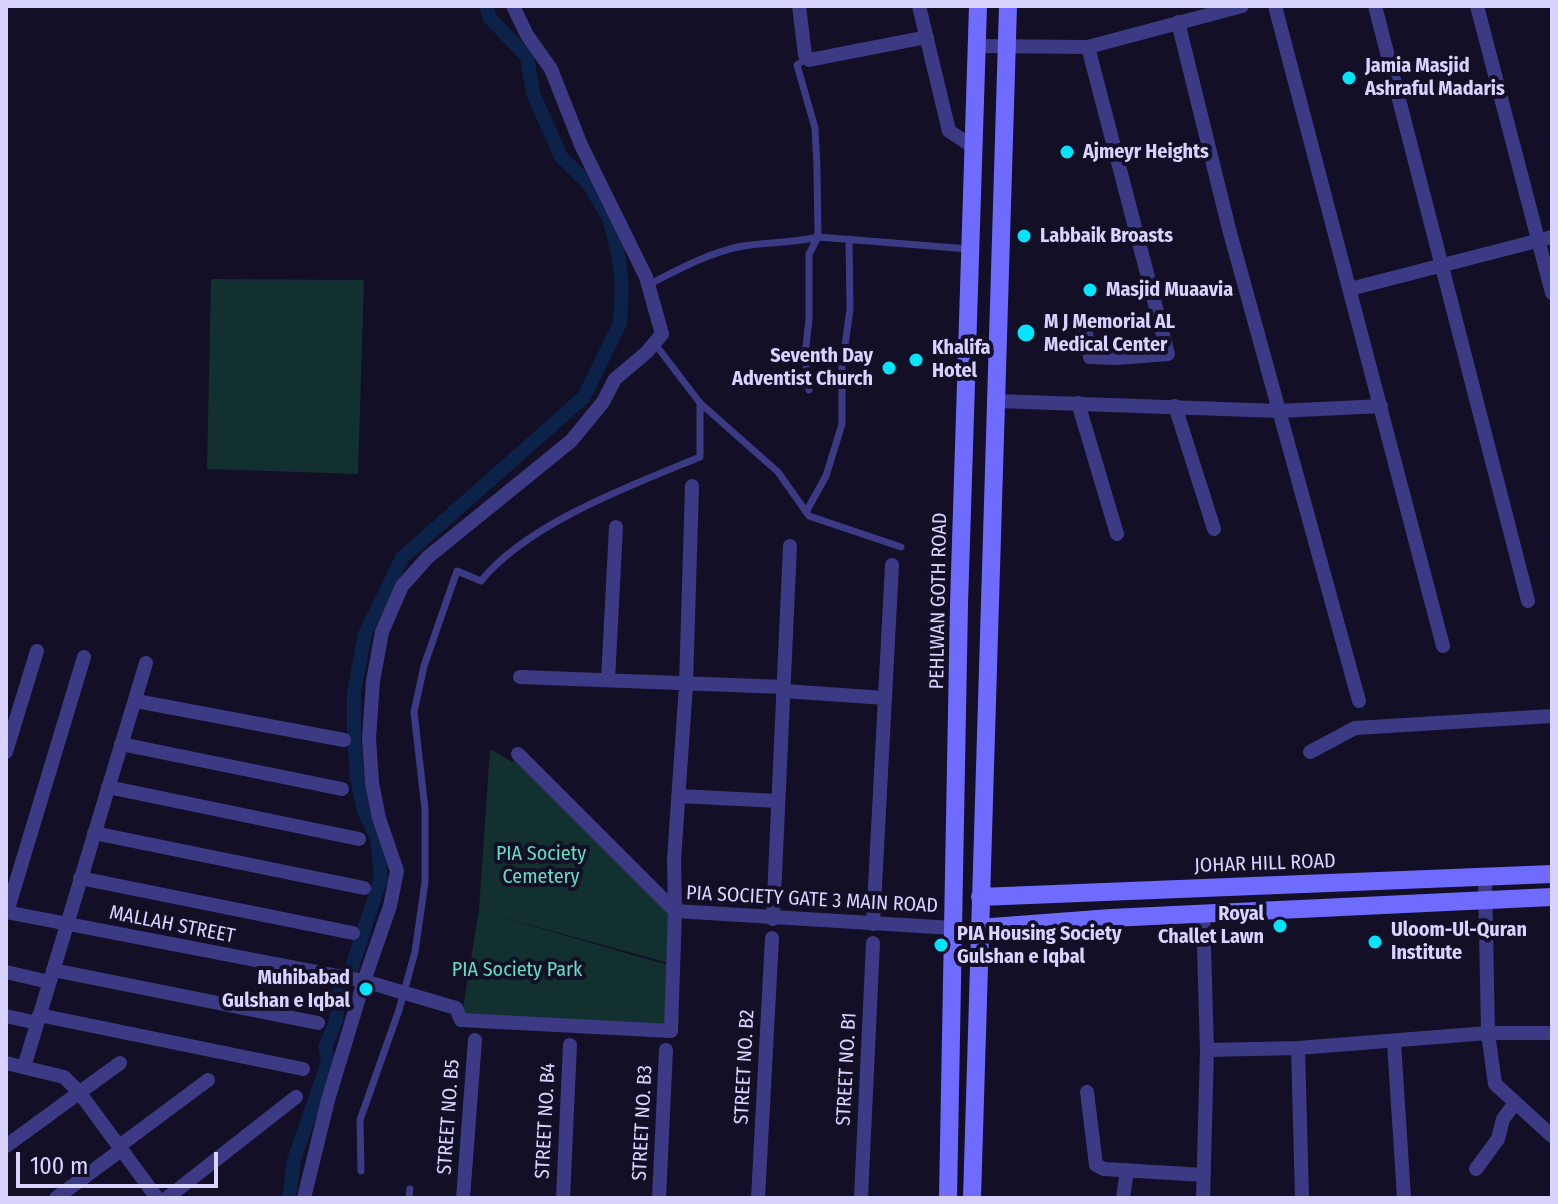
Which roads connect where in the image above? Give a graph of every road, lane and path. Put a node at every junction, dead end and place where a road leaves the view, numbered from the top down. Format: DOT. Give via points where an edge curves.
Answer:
graph roads {
  1 [pos="513,6"];
  2 [pos="799,6"];
  3 [pos="919,6"];
  4 [pos="978,6"];
  5 [pos="1008,6"];
  6 [pos="1242,6"];
  7 [pos="1275,6"];
  8 [pos="1375,6"];
  9 [pos="1477,6"];
  10 [pos="1222,8"];
  11 [pos="1178,22"];
  12 [pos="927,37"];
  13 [pos="1006,44"];
  14 [pos="977,46"];
  15 [pos="1088,47"];
  16 [pos="807,58"];
  17 [pos="972,146"];
  18 [pos="971,219"];
  19 [pos="1000,220"];
  20 [pos="818,237"];
  21 [pos="1545,238"];
  22 [pos="849,239"];
  23 [pos="970,249"];
  24 [pos="1440,265"];
  25 [pos="648,285"];
  26 [pos="1350,289"];
  27 [pos="1552,293"];
  28 [pos="1084,321"];
  29 [pos="654,343"];
  30 [pos="968,376"];
  31 [pos="997,378"];
  32 [pos="809,390"];
  33 [pos="997,401"];
  34 [pos="700,403"];
  35 [pos="1078,403"];
  36 [pos="1175,406"];
  37 [pos="1381,406"];
  38 [pos="1279,411"];
  39 [pos="692,486"];
  40 [pos="806,512"];
  41 [pos="616,527"];
  42 [pos="1214,529"];
  43 [pos="1117,534"];
  44 [pos="790,546"];
  45 [pos="901,547"];
  46 [pos="892,565"];
  47 [pos="1528,601"];
  48 [pos="1443,646"];
  49 [pos="37,651"];
  50 [pos="84,657"];
  51 [pos="146,663"];
  52 [pos="520,677"];
  53 [pos="608,680"];
  54 [pos="686,685"];
  55 [pos="784,689"];
  56 [pos="885,698"];
  57 [pos="136,701"];
  58 [pos="1359,701"];
  59 [pos="1552,716"];
  60 [pos="9,732"];
  61 [pos="344,740"];
  62 [pos="121,744"];
  63 [pos="6,752"];
  64 [pos="1310,752"];
  65 [pos="518,754"];
  66 [pos="108,787"];
  67 [pos="342,789"];
  68 [pos="678,796"];
  69 [pos="778,801"];
  70 [pos="957,811"];
  71 [pos="984,813"];
  72 [pos="94,833"];
  73 [pos="359,839"];
  74 [pos="1552,874"];
  75 [pos="1485,877"];
  76 [pos="80,878"];
  77 [pos="364,888"];
  78 [pos="980,897"];
  79 [pos="1552,897"];
  80 [pos="1485,900"];
  81 [pos="675,911"];
  82 [pos="6,912"];
  83 [pos="1203,914"];
  84 [pos="773,919"];
  85 [pos="66,924"];
  86 [pos="873,924"];
  87 [pos="953,928"];
  88 [pos="978,928"];
  89 [pos="353,933"];
  90 [pos="772,938"];
  91 [pos="873,943"];
  92 [pos="6,972"];
  93 [pos="51,976"];
  94 [pos="358,980"];
  95 [pos="404,994"];
  96 [pos="456,1008"];
  97 [pos="953,1014"];
  98 [pos="976,1015"];
  99 [pos="6,1016"];
  100 [pos="38,1019"];
  101 [pos="318,1023"];
  102 [pos="1488,1033"];
  103 [pos="1552,1033"];
  104 [pos="475,1040"];
  105 [pos="1394,1042"];
  106 [pos="570,1045"];
  107 [pos="1298,1048"];
  108 [pos="666,1050"];
  109 [pos="1207,1050"];
  110 [pos="6,1063"];
  111 [pos="120,1063"];
  112 [pos="24,1067"];
  113 [pos="303,1069"];
  114 [pos="208,1080"];
  115 [pos="79,1092"];
  116 [pos="1087,1092"];
  117 [pos="296,1097"];
  118 [pos="1515,1103"];
  119 [pos="1552,1136"];
  120 [pos="6,1146"];
  121 [pos="120,1149"];
  122 [pos="1476,1169"];
  123 [pos="1127,1170"];
  124 [pos="361,1171"];
  125 [pos="1204,1175"];
  126 [pos="56,1198"];
  127 [pos="157,1198"];
  128 [pos="167,1198"];
  129 [pos="304,1198"];
  130 [pos="463,1198"];
  131 [pos="563,1198"];
  132 [pos="659,1198"];
  133 [pos="758,1198"];
  134 [pos="861,1198"];
  135 [pos="948,1198"];
  136 [pos="972,1198"];
  137 [pos="1123,1198"];
  138 [pos="1203,1198"];
  139 [pos="1302,1198"];
  140 [pos="1404,1198"];
  1 -- 25 [label="street" via="551,69"];
  2 -- 16 [label="street"];
  3 -- 12 [label="street"];
  4 -- 14 [label="main road, PEHLWAN GOTH ROAD"];
  5 -- 13 [label="main road"];
  6 -- 10 [label="street"];
  7 -- 26 [label="street"];
  8 -- 24 [label="street"];
  9 -- 21 [label="street"];
  10 -- 11 [label="street"];
  11 -- 15 [label="street"];
  11 -- 38 [label="street"];
  12 -- 16 [label="street"];
  12 -- 17 [label="street" via="949,131"];
  13 -- 14 [label="street"];
  13 -- 15 [label="street"];
  13 -- 19 [label="main road"];
  14 -- 17 [label="main road, PEHLWAN GOTH ROAD"];
  15 -- 28 [label="street" via="1168,354 1090,357"];
  16 -- 20 [label="lane" via="797,65 815,128"];
  17 -- 18 [label="main road, PEHLWAN GOTH ROAD"];
  18 -- 19 [label="main road"];
  18 -- 23 [label="main road, PEHLWAN GOTH ROAD"];
  19 -- 31 [label="main road"];
  20 -- 22 [label="lane"];
  20 -- 25 [label="lane" via="741,247"];
  20 -- 32 [label="lane" via="809,254"];
  21 -- 24 [label="street"];
  21 -- 27 [label="street"];
  22 -- 23 [label="lane"];
  22 -- 40 [label="lane" via="842,424 826,476"];
  23 -- 30 [label="main road, PEHLWAN GOTH ROAD"];
  24 -- 26 [label="street"];
  24 -- 47 [label="street"];
  25 -- 29 [label="street" via="662,334"];
  26 -- 37 [label="street"];
  29 -- 34 [label="lane"];
  29 -- 94 [label="street" via="615,379 571,441 438,548 402,586 382,632 369,738 379,818 397,871 390,906"];
  30 -- 31 [label="main road"];
  30 -- 70 [label="main road, PEHLWAN GOTH ROAD"];
  31 -- 33 [label="main road"];
  33 -- 35 [label="street"];
  33 -- 71 [label="main road"];
  34 -- 40 [label="lane" via="778,472"];
  34 -- 95 [label="lane" via="700,457 552,524 481,581 457,571 414,712 425,809 425,882"];
  35 -- 36 [label="street"];
  35 -- 43 [label="street"];
  36 -- 38 [label="street"];
  36 -- 42 [label="street"];
  37 -- 38 [label="street"];
  37 -- 48 [label="street"];
  38 -- 58 [label="street"];
  39 -- 54 [label="street"];
  40 -- 45 [label="lane"];
  41 -- 53 [label="street"];
  44 -- 55 [label="street"];
  46 -- 56 [label="street"];
  49 -- 60 [label="street"];
  50 -- 82 [label="street"];
  51 -- 57 [label="street"];
  52 -- 53 [label="street"];
  53 -- 54 [label="street"];
  54 -- 55 [label="street"];
  54 -- 68 [label="street"];
  55 -- 56 [label="street"];
  55 -- 69 [label="street"];
  56 -- 86 [label="street"];
  57 -- 61 [label="street"];
  57 -- 62 [label="street"];
  59 -- 64 [label="street" via="1355,728"];
  60 -- 63 [label="street"];
  62 -- 66 [label="street"];
  62 -- 67 [label="street"];
  65 -- 81 [label="street"];
  66 -- 72 [label="street"];
  66 -- 73 [label="street"];
  68 -- 69 [label="street"];
  68 -- 81 [label="street"];
  69 -- 84 [label="street"];
  70 -- 71 [label="main road"];
  70 -- 87 [label="main road, PEHLWAN GOTH ROAD"];
  71 -- 78 [label="main road"];
  72 -- 76 [label="street"];
  72 -- 77 [label="street"];
  74 -- 75 [label="main road, JOHAR HILL ROAD"];
  75 -- 78 [label="main road, JOHAR HILL ROAD"];
  75 -- 80 [label="street"];
  76 -- 85 [label="street"];
  76 -- 89 [label="street"];
  78 -- 88 [label="main road"];
  79 -- 80 [label="main road"];
  80 -- 83 [label="main road"];
  80 -- 102 [label="street"];
  81 -- 84 [label="street, PIA SOCIETY GATE 3 MAIN ROAD"];
  81 -- 96 [label="street, PIA SOCIETY GATE 3 MAIN ROAD" via="671,1031 461,1020"];
  82 -- 85 [label="street, MALLAH STREET"];
  83 -- 88 [label="main road"];
  83 -- 109 [label="street"];
  84 -- 86 [label="street, PIA SOCIETY GATE 3 MAIN ROAD"];
  85 -- 93 [label="street"];
  85 -- 94 [label="street, MALLAH STREET"];
  86 -- 87 [label="street, PIA SOCIETY GATE 3 MAIN ROAD"];
  87 -- 97 [label="main road, PEHLWAN GOTH ROAD"];
  88 -- 98 [label="main road"];
  90 -- 133 [label="street, STREET NO. B2"];
  91 -- 134 [label="street, STREET NO. B1"];
  92 -- 93 [label="street"];
  93 -- 100 [label="street"];
  93 -- 101 [label="street"];
  94 -- 95 [label="street, MALLAH STREET"];
  94 -- 129 [label="street"];
  95 -- 96 [label="street, MALLAH STREET"];
  95 -- 124 [label="lane" via="360,1120"];
  97 -- 98 [label="main road"];
  97 -- 135 [label="main road, PEHLWAN GOTH ROAD"];
  98 -- 136 [label="main road"];
  99 -- 100 [label="street"];
  100 -- 112 [label="street"];
  100 -- 113 [label="street"];
  102 -- 103 [label="street"];
  102 -- 105 [label="street"];
  102 -- 118 [label="street" via="1495,1084"];
  104 -- 130 [label="street, STREET NO. B5"];
  105 -- 107 [label="street"];
  105 -- 140 [label="street"];
  106 -- 131 [label="street, STREET NO. B4"];
  107 -- 109 [label="street"];
  107 -- 139 [label="street"];
  108 -- 132 [label="street, STREET NO. B3"];
  109 -- 125 [label="street"];
  110 -- 112 [label="street"];
  111 -- 115 [label="street"];
  112 -- 115 [label="street" via="64,1077"];
  114 -- 121 [label="street"];
  115 -- 120 [label="street"];
  115 -- 121 [label="street"];
  116 -- 123 [label="street" via="1093,1161 1104,1169"];
  117 -- 128 [label="street"];
  118 -- 119 [label="street"];
  118 -- 122 [label="street"];
  121 -- 126 [label="street"];
  121 -- 127 [label="street"];
  123 -- 125 [label="street"];
  123 -- 137 [label="street"];
  125 -- 138 [label="street"];
}
